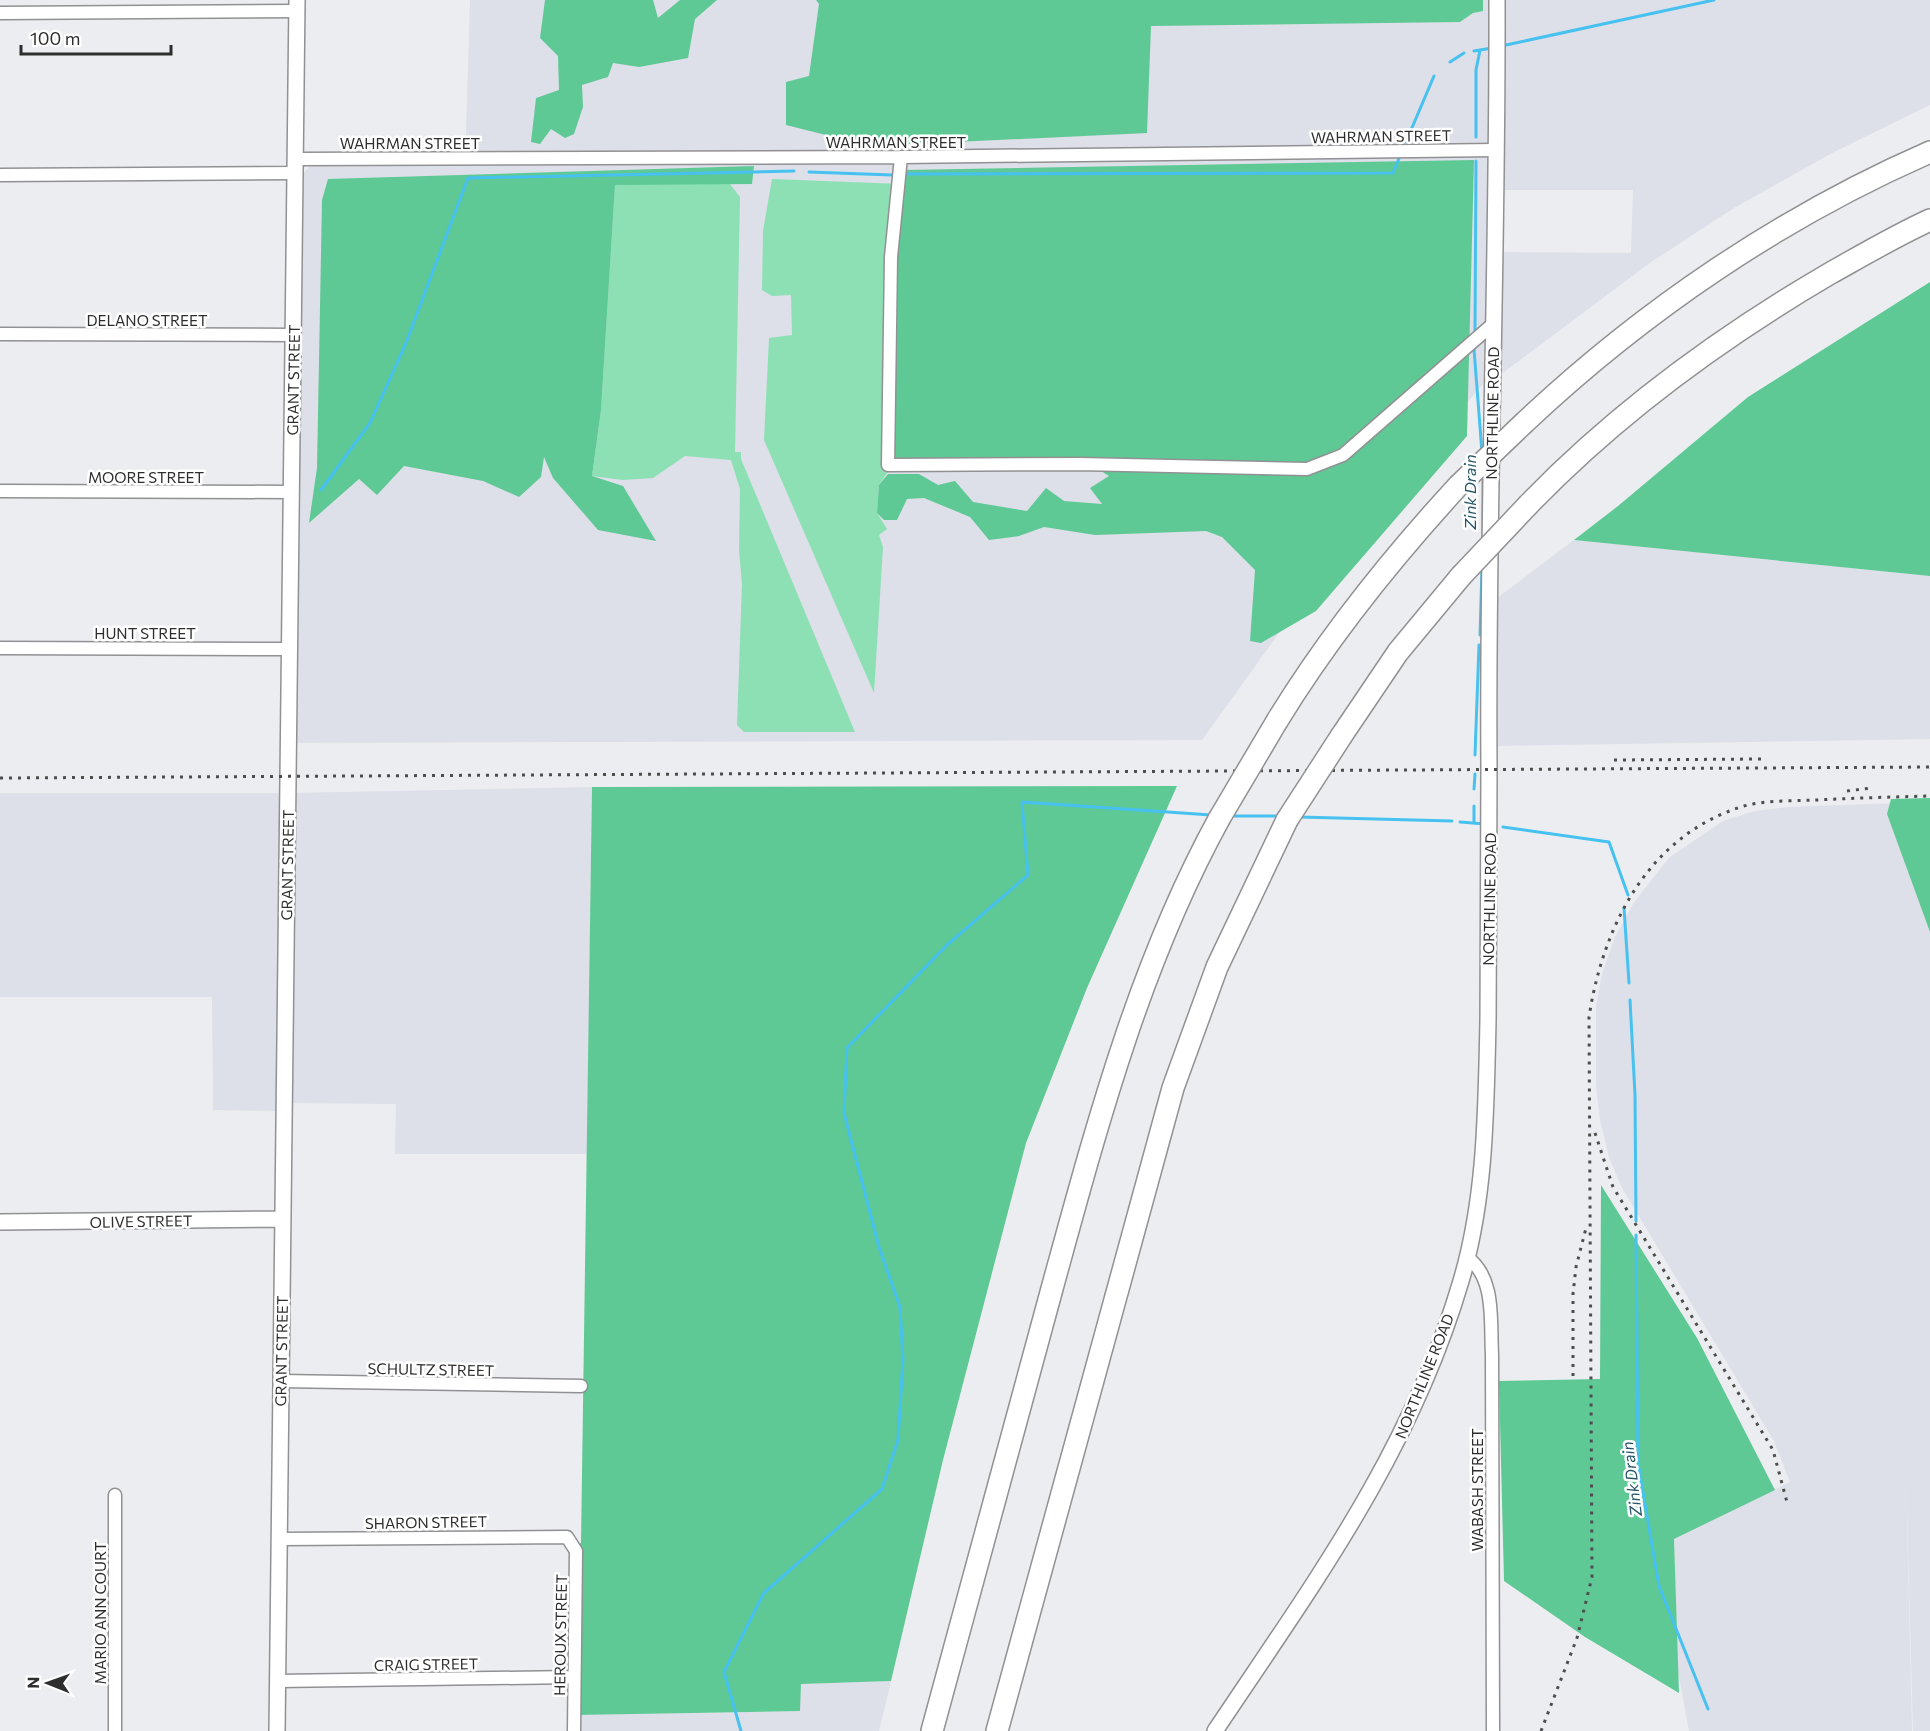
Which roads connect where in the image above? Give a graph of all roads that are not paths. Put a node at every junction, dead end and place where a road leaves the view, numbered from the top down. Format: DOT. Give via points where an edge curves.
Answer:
graph roads {
  1 [pos="1497,0"];
  2 [pos="297,5"];
  3 [pos="0,13"];
  4 [pos="1495,150"];
  5 [pos="1930,152"];
  6 [pos="901,158"];
  7 [pos="296,166"];
  8 [pos="0,175"];
  9 [pos="1930,220"];
  10 [pos="1493,324"];
  11 [pos="0,334"];
  12 [pos="294,335"];
  13 [pos="0,491"];
  14 [pos="291,492"];
  15 [pos="0,648"];
  16 [pos="289,649"];
  17 [pos="282,1219"];
  18 [pos="0,1222"];
  19 [pos="1467,1257"];
  20 [pos="280,1382"];
  21 [pos="581,1386"];
  22 [pos="116,1495"];
  23 [pos="279,1539"];
  24 [pos="572,1540"];
  25 [pos="574,1677"];
  26 [pos="277,1681"];
  27 [pos="115,1731"];
  28 [pos="277,1731"];
  29 [pos="574,1731"];
  30 [pos="932,1731"];
  31 [pos="997,1731"];
  32 [pos="1215,1731"];
  33 [pos="1493,1731"];
  1 -- 4 [label="street, NORTHLINE ROAD"];
  2 -- 3 [label="street"];
  2 -- 7 [label="street, GRANT STREET"];
  4 -- 6 [label="street, WAHRMAN STREET"];
  4 -- 10 [label="street, NORTHLINE ROAD"];
  5 -- 30 [label="highway, bridge" via="1797,220 1674,299 1617,342 1458,486 1353,609 1303,677 1219,819 1188,880 1159,945 1115,1065"];
  6 -- 7 [label="street, WAHRMAN STREET"];
  6 -- 10 [label="street" via="891,257 888,465 1307,469 1343,455"];
  7 -- 8 [label="street, WAHRMAN STREET"];
  7 -- 12 [label="street, GRANT STREET"];
  9 -- 31 [label="highway, bridge" via="1782,302 1692,361 1576,456 1461,576 1398,652 1287,820 1221,958 1173,1088"];
  10 -- 19 [label="street, NORTHLINE ROAD" via="1486,1129"];
  11 -- 12 [label="street, DELANO STREET"];
  12 -- 14 [label="street, GRANT STREET"];
  13 -- 14 [label="street, MOORE STREET"];
  14 -- 16 [label="street, GRANT STREET"];
  15 -- 16 [label="street, HUNT STREET"];
  16 -- 17 [label="street, GRANT STREET"];
  17 -- 18 [label="street, OLIVE STREET"];
  17 -- 20 [label="street, GRANT STREET"];
  19 -- 32 [label="street, NORTHLINE ROAD" via="1427,1376 1388,1461 1341,1542"];
  19 -- 33 [label="street, WABASH STREET" via="1476,1263 1489,1293"];
  20 -- 21 [label="street, SCHULTZ STREET"];
  20 -- 23 [label="street, GRANT STREET"];
  22 -- 27 [label="street, MARIO ANN COURT"];
  23 -- 24 [label="street, SHARON STREET" via="560,1535"];
  23 -- 26 [label="street, GRANT STREET"];
  24 -- 25 [label="street, HEROUX STREET" via="576,1551"];
  25 -- 26 [label="street, CRAIG STREET"];
  25 -- 29 [label="street, HEROUX STREET"];
  26 -- 28 [label="street, GRANT STREET"];
}
